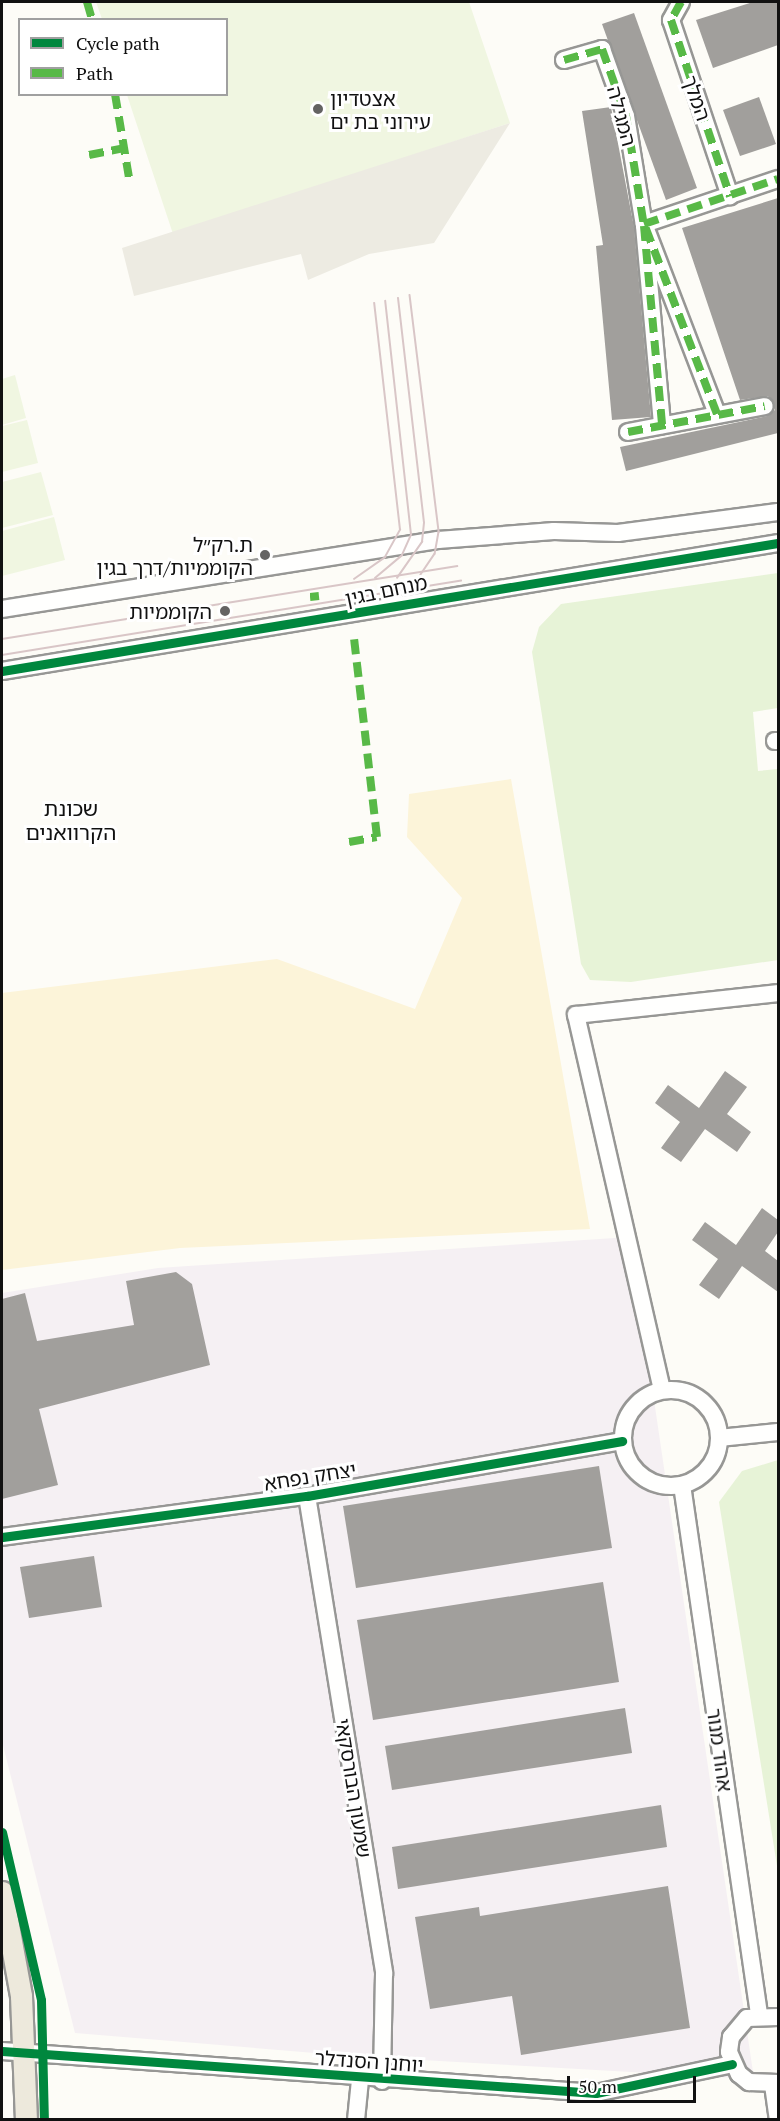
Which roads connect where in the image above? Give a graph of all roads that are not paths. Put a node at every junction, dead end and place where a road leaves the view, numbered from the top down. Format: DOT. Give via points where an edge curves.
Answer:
graph roads {
  1 [pos="681,2"];
  2 [pos="564,60"];
  3 [pos="778,179"];
  4 [pos="730,196"];
  5 [pos="644,224"];
  6 [pos="765,406"];
  7 [pos="717,414"];
  8 [pos="662,425"];
  9 [pos="628,432"];
  10 [pos="778,512"];
  11 [pos="778,543"];
  12 [pos="2,609"];
  13 [pos="2,671"];
  14 [pos="778,993"];
  15 [pos="662,1390"];
  16 [pos="778,1432"];
  17 [pos="719,1438"];
  18 [pos="622,1441"];
  19 [pos="682,1485"];
  20 [pos="307,1496"];
  21 [pos="2,1537"];
  22 [pos="2,1892"];
  23 [pos="759,2014"];
  24 [pos="778,2017"];
  25 [pos="26,2050"];
  26 [pos="2,2051"];
  27 [pos="732,2064"];
  28 [pos="360,2080"];
  29 [pos="382,2081"];
  30 [pos="776,2084"];
  31 [pos="26,2120"];
  32 [pos="356,2120"];
  33 [pos="778,2120"];
  1 -- 4 [label="street, המלך" via="671,20"];
  2 -- 5 [label="street, המגילה" via="602,49 626,116"];
  3 -- 4 [label="street"];
  4 -- 5 [label="street"];
  5 -- 7 [label="street, המגילה"];
  5 -- 8 [label="street, המגילה"];
  6 -- 7 [label="street"];
  7 -- 8 [label="street"];
  8 -- 9 [label="street"];
  10 -- 12 [label="street, מנחם בגין" via="618,533 554,531 438,540"];
  11 -- 13 [label="street, מנחם בגין"];
  14 -- 15 [label="street" via="576,1015"];
  15 -- 17 [label="street" via="694,1396 707,1407"];
  15 -- 18 [label="street" via="634,1407"];
  16 -- 17 [label="street"];
  17 -- 19 [label="street" via="706,1471"];
  18 -- 19 [label="street" via="636,1472 665,1486"];
  18 -- 20 [label="street, יצחק נפחא"];
  19 -- 23 [label="street, אהוד מנור"];
  20 -- 21 [label="street, יצחק נפחא"];
  20 -- 29 [label="street, שמעון הבורסקאי" via="384,1974"];
  22 -- 25 [label="main road"];
  23 -- 24 [label="street"];
  23 -- 27 [label="street" via="737,2026 731,2037"];
  25 -- 26 [label="street, יוחנן הסנדלר"];
  25 -- 28 [label="street, יוחנן הסנדלר"];
  25 -- 31 [label="main road"];
  27 -- 29 [label="street, יוחנן הסנדלר" via="596,2093"];
  27 -- 30 [label="street" via="749,2082"];
  28 -- 29 [label="street, יוחנן הסנדלר"];
  28 -- 32 [label="street"];
  30 -- 33 [label="street"];
}
